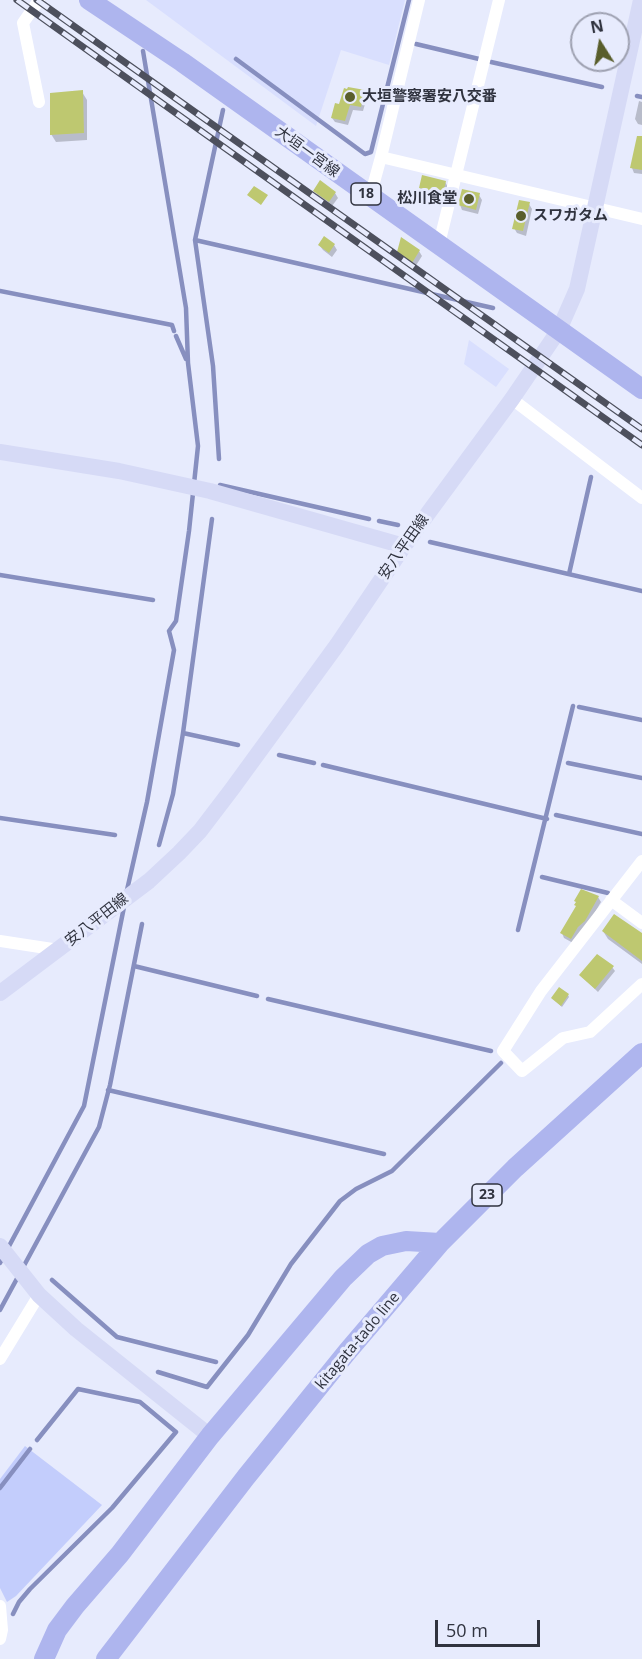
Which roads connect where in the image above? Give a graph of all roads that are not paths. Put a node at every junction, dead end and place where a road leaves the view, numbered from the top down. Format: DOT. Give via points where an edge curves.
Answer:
graph roads {
  1 [pos="39,0"];
  2 [pos="89,0"];
  3 [pos="419,0"];
  4 [pos="499,0"];
  5 [pos="641,5"];
  6 [pos="39,102"];
  7 [pos="381,157"];
  8 [pos="457,174"];
  9 [pos="369,197"];
  10 [pos="594,207"];
  11 [pos="642,219"];
  12 [pos="439,244"];
  13 [pos="559,330"];
  14 [pos="642,389"];
  15 [pos="512,399"];
  16 [pos="0,452"];
  17 [pos="642,498"];
  18 [pos="404,546"];
  19 [pos="642,861"];
  20 [pos="611,900"];
  21 [pos="642,922"];
  22 [pos="0,941"];
  23 [pos="58,950"];
  24 [pos="642,984"];
  25 [pos="0,993"];
  26 [pos="642,1053"];
  27 [pos="440,1244"];
  28 [pos="0,1246"];
  29 [pos="39,1295"];
  30 [pos="0,1359"];
  31 [pos="210,1436"];
  32 [pos="0,1606"];
  33 [pos="75,1606"];
  34 [pos="0,1639"];
  35 [pos="44,1659"];
  36 [pos="58,1659"];
  37 [pos="106,1659"];
  1 -- 6 [label="street" via="23,23"];
  2 -- 9 [label="main road, 大垣一宮線 / 18"];
  3 -- 7 [label="street"];
  4 -- 8 [label="street"];
  5 -- 10 [label="main road, 安八平田線"];
  7 -- 8 [label="street"];
  7 -- 9 [label="street"];
  8 -- 10 [label="street"];
  8 -- 12 [label="street"];
  9 -- 12 [label="main road, 大垣一宮線 / 18"];
  10 -- 11 [label="street"];
  10 -- 13 [label="main road, 安八平田線" via="577,289"];
  12 -- 13 [label="main road, 大垣一宮線 / 18"];
  13 -- 14 [label="main road, 大垣一宮線 / 18"];
  13 -- 15 [label="main road, 安八平田線"];
  15 -- 17 [label="street"];
  15 -- 18 [label="main road, 安八平田線"];
  16 -- 18 [label="main road" via="108,469 210,491"];
  18 -- 23 [label="main road, 安八平田線" via="337,645 186,846 149,881"];
  19 -- 20 [label="street"];
  20 -- 21 [label="street"];
  20 -- 24 [label="street" via="541,992 503,1051 522,1071 563,1038 590,1032"];
  22 -- 23 [label="street"];
  23 -- 25 [label="main road, 安八平田線"];
  26 -- 27 [label="main road, kitagata-tado line / 23" via="514,1167"];
  27 -- 31 [label="main road" via="406,1241 382,1246 368,1254 343,1278"];
  27 -- 37 [label="main road, kitagata-tado line / 23" via="246,1477"];
  28 -- 29 [label="main road"];
  29 -- 30 [label="street"];
  29 -- 31 [label="main road"];
  31 -- 33 [label="main road"];
  32 -- 34 [label="street"];
  33 -- 35 [label="main road" via="57,1630"];
  33 -- 36 [label="main road" via="63,1631"];
}
